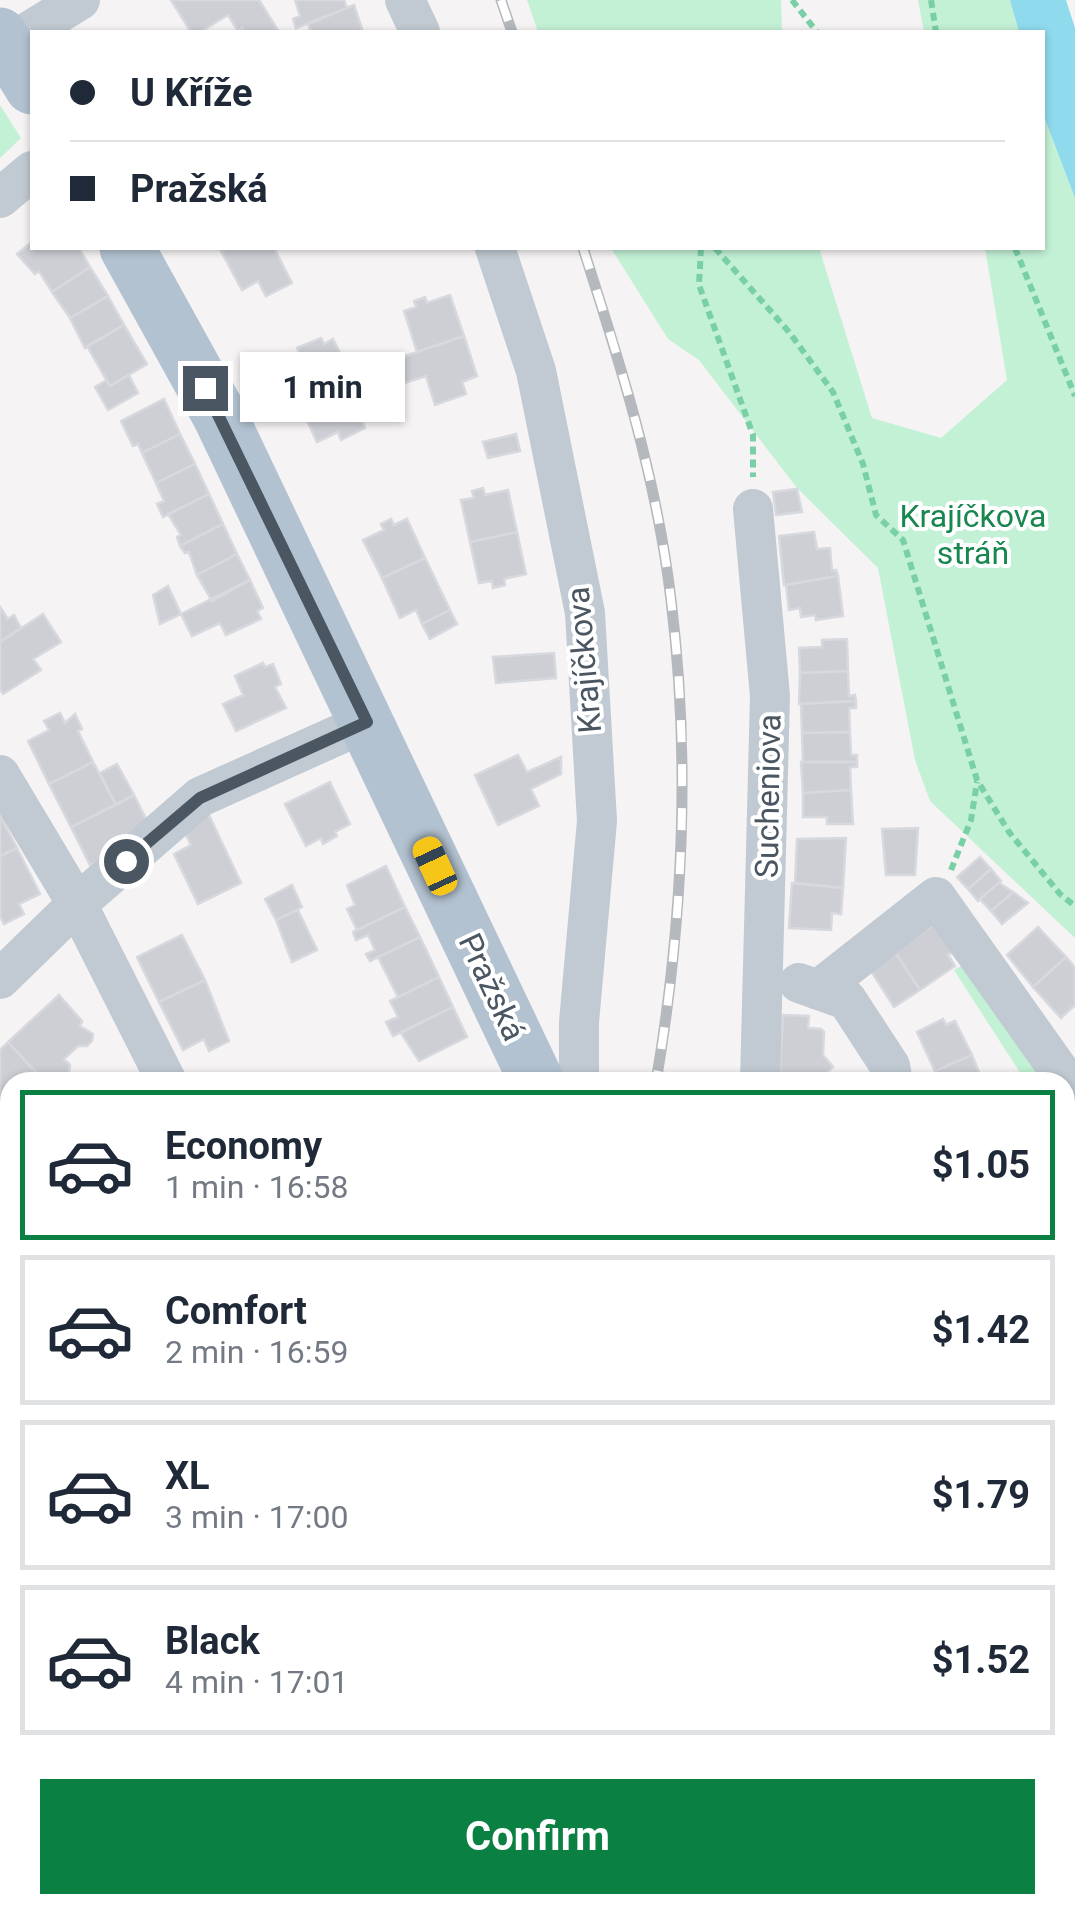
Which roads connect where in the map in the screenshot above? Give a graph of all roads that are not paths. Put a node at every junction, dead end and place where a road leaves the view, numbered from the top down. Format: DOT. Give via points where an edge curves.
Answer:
graph roads {
  1 [pos="80,0"];
  2 [pos="406,0"];
  3 [pos="43,30"];
  4 [pos="419,30"];
  5 [pos="30,172"];
  6 [pos="0,198"];
  7 [pos="129,250"];
  8 [pos="496,250"];
  9 [pos="753,509"];
  10 [pos="367,722"];
  11 [pos="0,775"];
  12 [pos="77,904"];
  13 [pos="766,972"];
  14 [pos="0,979"];
  15 [pos="818,990"];
  16 [pos="162,1072"];
  17 [pos="532,1072"];
  18 [pos="579,1072"];
  19 [pos="761,1072"];
  20 [pos="891,1072"];
  21 [pos="1059,1072"];
  1 -- 3 [label="street"];
  2 -- 4 [label="street"];
  5 -- 6 [label="street"];
  7 -- 10 [label="main road, Pražská" via="220,416"];
  8 -- 18 [label="street, Krajíčkova" via="536,371 584,613 597,821"];
  9 -- 13 [label="street, Sucheniova" via="770,696"];
  10 -- 12 [label="street" via="200,798"];
  10 -- 17 [label="main road, Pražská"];
  11 -- 12 [label="street"];
  12 -- 14 [label="street"];
  12 -- 16 [label="street"];
  13 -- 15 [label="street"];
  13 -- 19 [label="street, Sucheniova"];
  15 -- 20 [label="street" via="847,1000"];
  15 -- 21 [label="street" via="936,898"];
}
